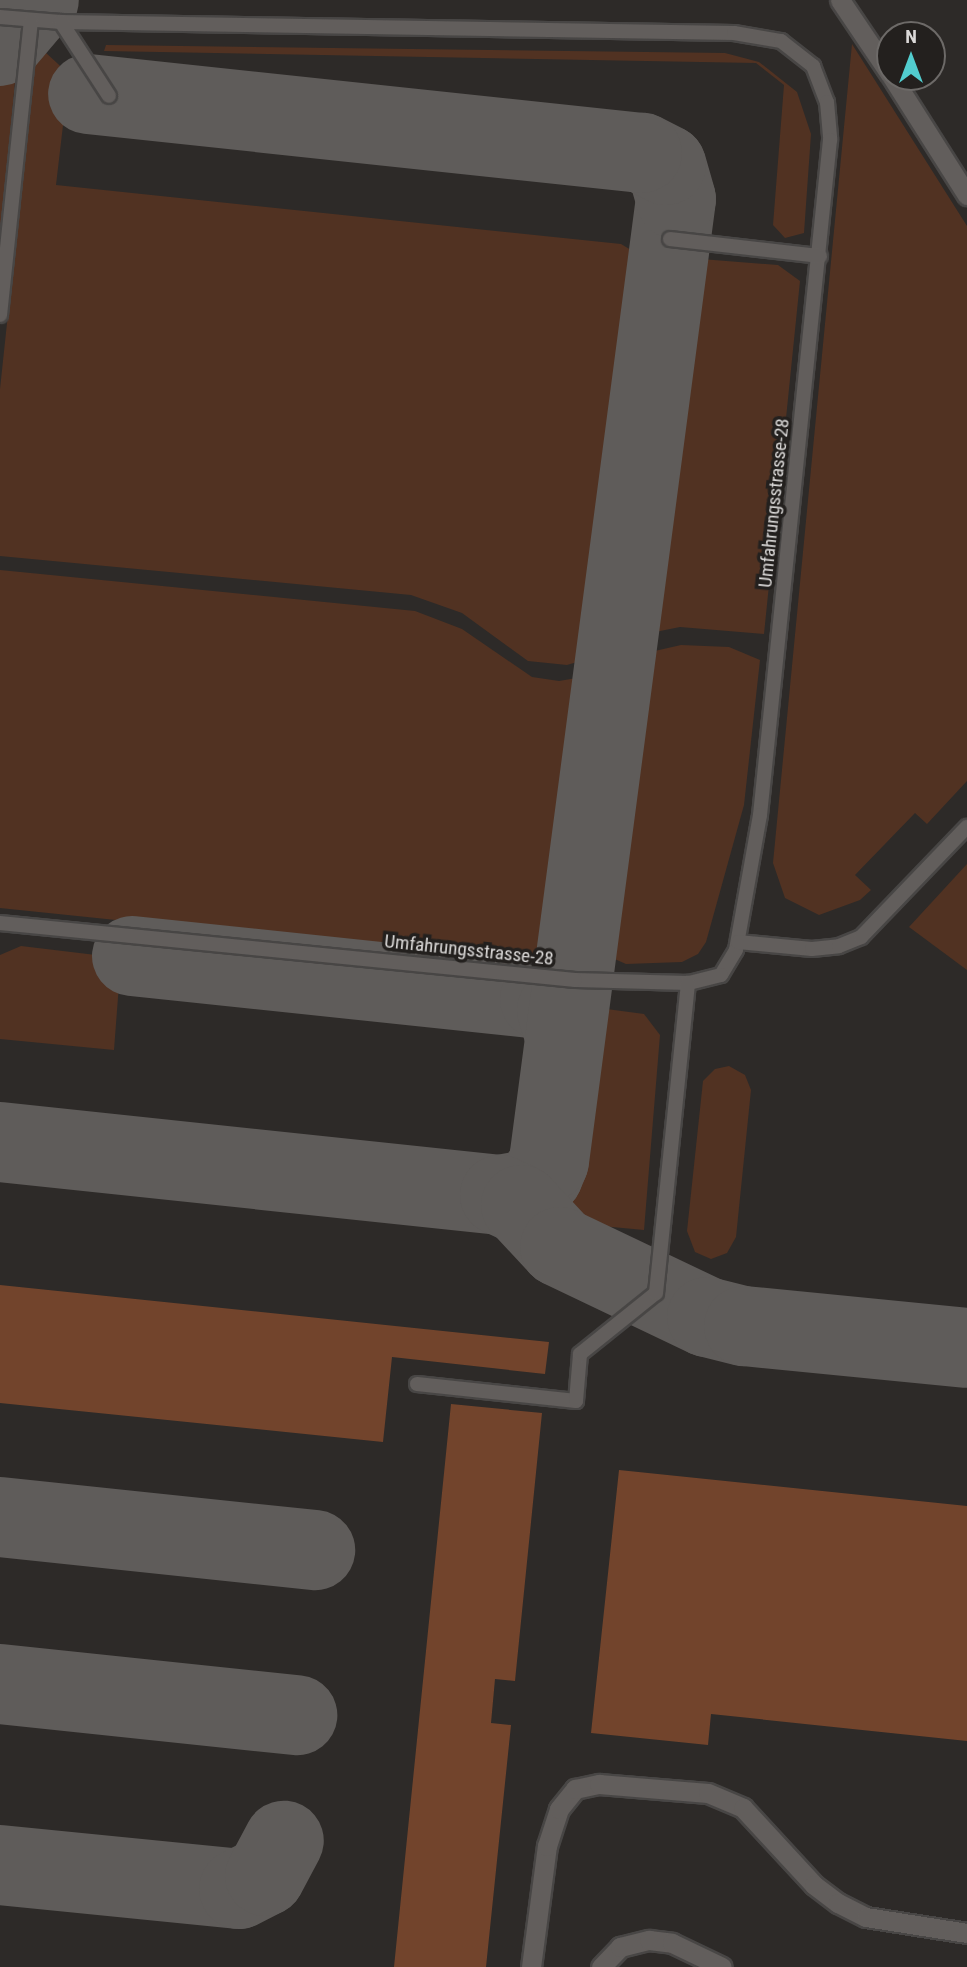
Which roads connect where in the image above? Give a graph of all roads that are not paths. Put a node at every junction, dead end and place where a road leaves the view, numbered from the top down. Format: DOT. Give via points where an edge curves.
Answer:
graph roads {
  1 [pos="840,0"];
  2 [pos="0,17"];
  3 [pos="31,21"];
  4 [pos="61,22"];
  5 [pos="876,54"];
  6 [pos="901,91"];
  7 [pos="110,96"];
  8 [pos="967,195"];
  9 [pos="670,239"];
  10 [pos="820,256"];
  11 [pos="0,315"];
  12 [pos="967,827"];
  13 [pos="0,923"];
  14 [pos="738,942"];
  15 [pos="688,983"];
  16 [pos="417,1384"];
  17 [pos="967,1933"];
  18 [pos="531,1967"];
  19 [pos="601,1967"];
  20 [pos="722,1967"];
  1 -- 5 [label="street"];
  2 -- 3 [label="lane, Umfahrungsstrasse-28"];
  3 -- 4 [label="lane, Umfahrungsstrasse-28"];
  3 -- 11 [label="lane"];
  4 -- 7 [label="lane"];
  4 -- 10 [label="lane, Umfahrungsstrasse-28" via="702,32 781,41 813,66 827,102 830,140"];
  6 -- 8 [label="street"];
  9 -- 10 [label="lane"];
  10 -- 14 [label="lane, Umfahrungsstrasse-28" via="760,815"];
  12 -- 14 [label="lane" via="861,937 839,947 812,950"];
  13 -- 15 [label="lane, Umfahrungsstrasse-28" via="575,980"];
  14 -- 15 [label="lane, Umfahrungsstrasse-28" via="721,975"];
  15 -- 16 [label="lane" via="656,1293 580,1354 576,1401"];
  17 -- 18 [label="street" via="866,1917 838,1903 814,1885 743,1808 708,1793 598,1784 575,1789 552,1827"];
  19 -- 20 [label="street" via="620,1947 649,1940 672,1943"];
}
